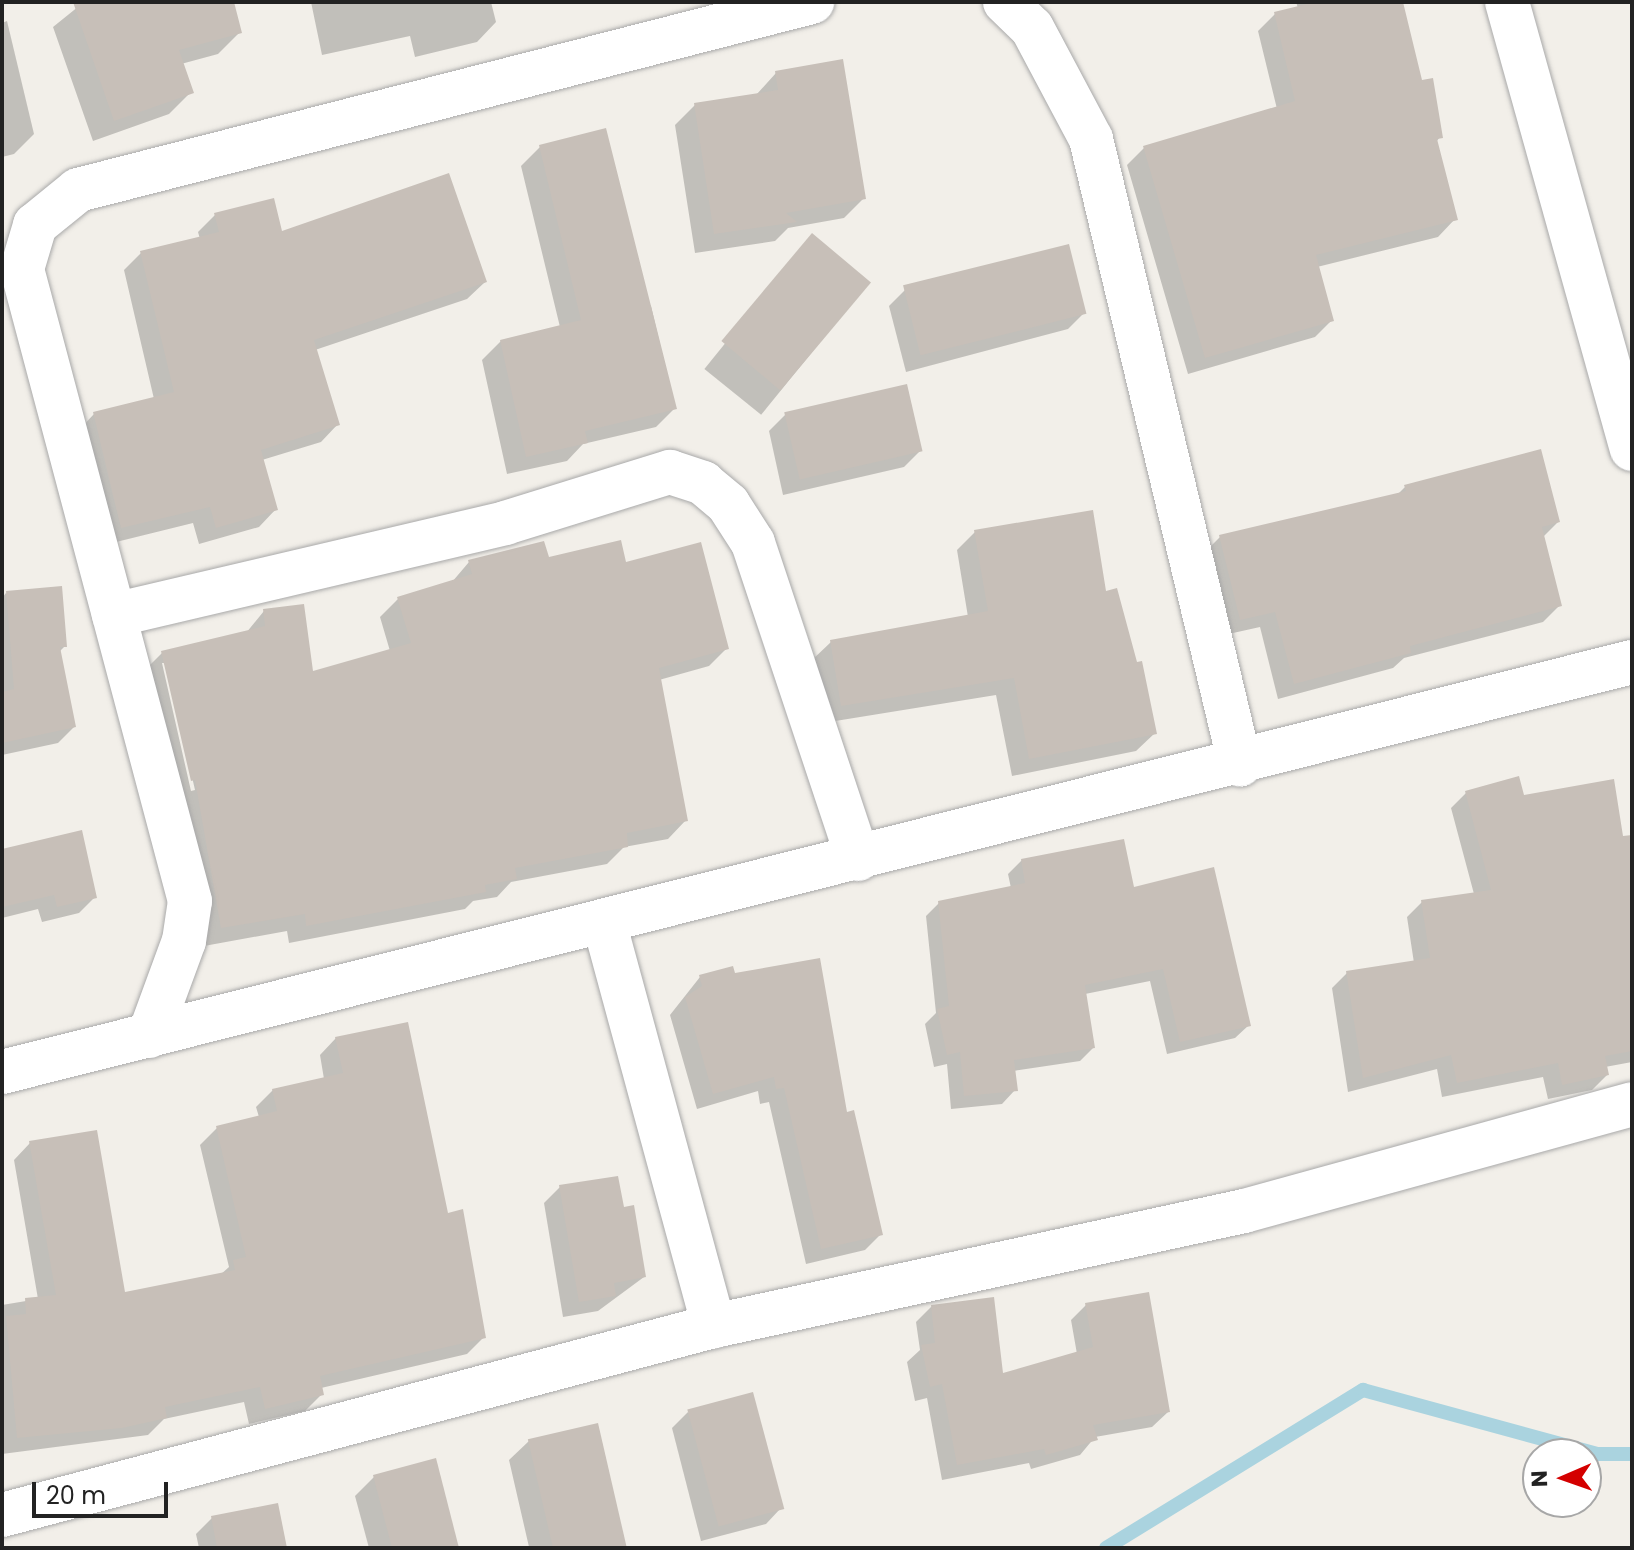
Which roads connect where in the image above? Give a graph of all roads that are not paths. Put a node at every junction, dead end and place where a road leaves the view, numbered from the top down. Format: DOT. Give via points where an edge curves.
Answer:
graph roads {
  1 [pos="812,2"];
  2 [pos="1005,2"];
  3 [pos="1507,2"];
  4 [pos="1632,449"];
  5 [pos="114,615"];
  6 [pos="1632,662"];
  7 [pos="1240,764"];
  8 [pos="858,859"];
  9 [pos="604,922"];
  10 [pos="149,1036"];
  11 [pos="2,1072"];
  12 [pos="1632,1104"];
  13 [pos="714,1326"];
  14 [pos="2,1515"];
  1 -- 5 [label="street" via="78,190 35,225 22,269"];
  2 -- 7 [label="street" via="1032,28 1091,139"];
  3 -- 4 [label="street"];
  5 -- 8 [label="street" via="505,523 670,472 703,483 728,504 753,543"];
  5 -- 10 [label="street" via="190,901 184,941"];
  6 -- 7 [label="street"];
  7 -- 8 [label="street"];
  8 -- 9 [label="street"];
  9 -- 10 [label="street"];
  9 -- 13 [label="street"];
  10 -- 11 [label="street"];
  12 -- 13 [label="street" via="1244,1211"];
  13 -- 14 [label="street"];
}
